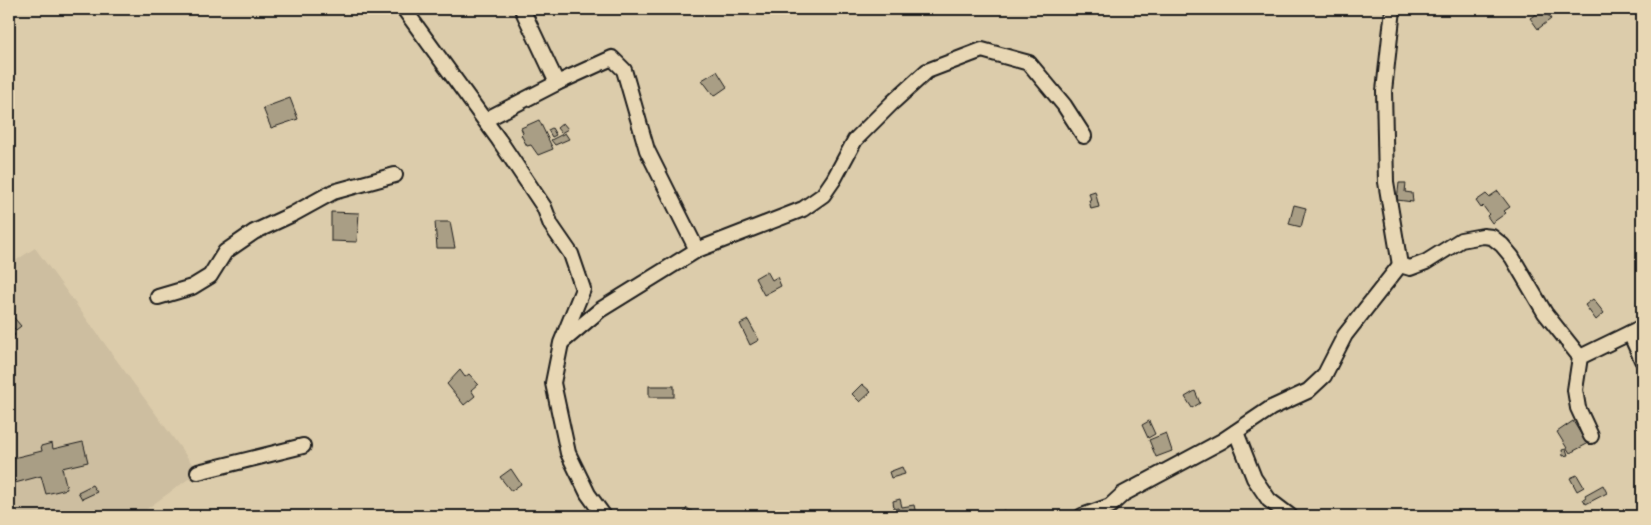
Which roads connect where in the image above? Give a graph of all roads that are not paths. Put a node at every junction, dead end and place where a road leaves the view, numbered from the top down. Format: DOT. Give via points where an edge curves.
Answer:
graph roads {
  1 [pos="404,9"];
  2 [pos="522,9"];
  3 [pos="1393,9"];
  4 [pos="557,83"];
  5 [pos="484,120"];
  6 [pos="1084,136"];
  7 [pos="395,175"];
  8 [pos="697,250"];
  9 [pos="1400,265"];
  10 [pos="158,297"];
  11 [pos="1636,330"];
  12 [pos="1642,342"];
  13 [pos="561,343"];
  14 [pos="1580,357"];
  15 [pos="1642,360"];
  16 [pos="1236,432"];
  17 [pos="1591,436"];
  18 [pos="303,446"];
  19 [pos="198,472"];
  20 [pos="604,516"];
  21 [pos="1082,516"];
  22 [pos="1290,516"];
  1 -- 5 [label="street"];
  2 -- 4 [label="street"];
  3 -- 9 [label="street" via="1384,91 1386,182"];
  4 -- 5 [label="street"];
  4 -- 8 [label="street" via="612,58 624,70 647,150"];
  5 -- 13 [label="street" via="544,207 551,225 570,254 583,289"];
  6 -- 8 [label="street" via="1064,105 1029,63 982,50 927,71 892,102 855,140 823,195 803,209"];
  7 -- 10 [label="street" via="333,192 254,232 225,252 210,276 192,287"];
  8 -- 13 [label="street" via="600,310"];
  9 -- 14 [label="street" via="1410,268 1426,262 1461,240 1492,237 1512,257 1545,313"];
  9 -- 16 [label="street" via="1345,335 1324,376 1308,391 1270,408"];
  11 -- 12 [label="street"];
  11 -- 14 [label="street"];
  11 -- 15 [label="street"];
  13 -- 20 [label="street" via="553,383 568,453 588,494"];
  14 -- 17 [label="street" via="1575,390 1578,408"];
  16 -- 21 [label="street" via="1123,494 1110,506"];
  16 -- 22 [label="street" via="1254,478 1269,500"];
  18 -- 19 [label="street"];
}
